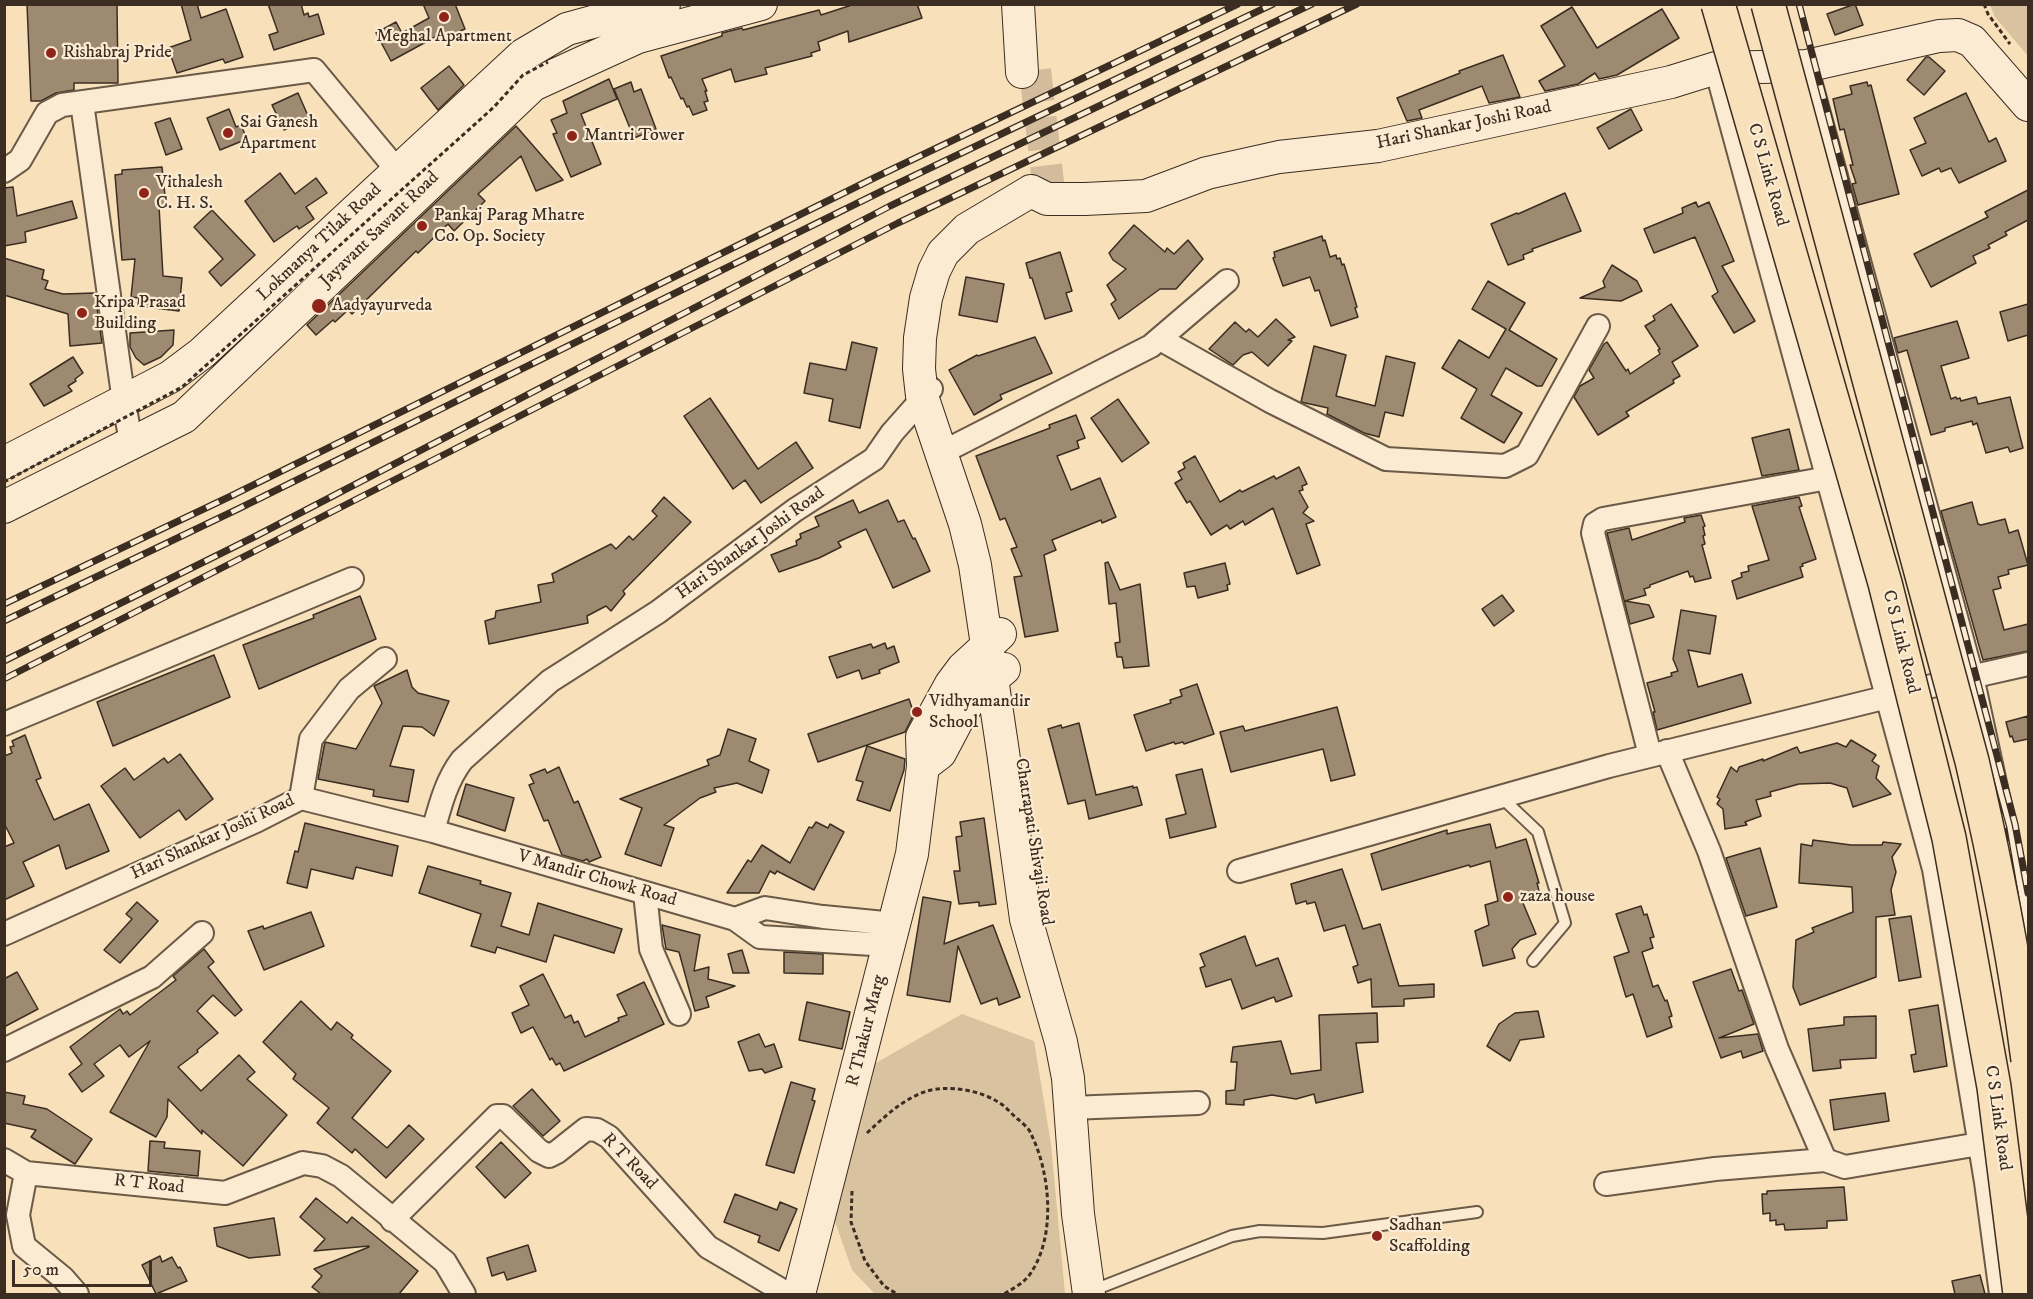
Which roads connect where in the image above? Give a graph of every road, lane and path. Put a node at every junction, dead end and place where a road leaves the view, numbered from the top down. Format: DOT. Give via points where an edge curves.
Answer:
graph roads {
  1 [pos="664,4"];
  2 [pos="761,4"];
  3 [pos="1018,4"];
  4 [pos="1032,4"];
  5 [pos="1718,4"];
  6 [pos="1768,4"];
  7 [pos="1984,4"];
  8 [pos="629,18"];
  9 [pos="2015,51"];
  10 [pos="548,62"];
  11 [pos="1806,66"];
  12 [pos="1716,68"];
  13 [pos="82,103"];
  14 [pos="2028,105"];
  15 [pos="4,171"];
  16 [pos="397,171"];
  17 [pos="418,194"];
  18 [pos="1227,281"];
  19 [pos="1598,326"];
  20 [pos="1160,339"];
  21 [pos="928,392"];
  22 [pos="124,402"];
  23 [pos="131,443"];
  24 [pos="945,451"];
  25 [pos="4,463"];
  26 [pos="1828,478"];
  27 [pos="4,482"];
  28 [pos="4,507"];
  29 [pos="352,579"];
  30 [pos="997,656"];
  31 [pos="385,659"];
  32 [pos="2028,664"];
  33 [pos="1972,676"];
  34 [pos="1887,696"];
  35 [pos="4,724"];
  36 [pos="1659,753"];
  37 [pos="1500,796"];
  38 [pos="302,798"];
  39 [pos="433,831"];
  40 [pos="1239,871"];
  41 [pos="645,893"];
  42 [pos="202,933"];
  43 [pos="4,934"];
  44 [pos="892,934"];
  45 [pos="2028,936"];
  46 [pos="1533,961"];
  47 [pos="680,1014"];
  48 [pos="4,1050"];
  49 [pos="2028,1060"];
  50 [pos="1198,1103"];
  51 [pos="1078,1107"];
  52 [pos="863,1143"];
  53 [pos="1979,1144"];
  54 [pos="4,1160"];
  55 [pos="1825,1160"];
  56 [pos="26,1173"];
  57 [pos="853,1181"];
  58 [pos="1606,1184"];
  59 [pos="1477,1212"];
  60 [pos="392,1220"];
  61 [pos="1099,1292"];
  62 [pos="77,1294"];
  63 [pos="464,1294"];
  64 [pos="789,1294"];
  65 [pos="799,1294"];
  66 [pos="897,1294"];
  67 [pos="1004,1294"];
  68 [pos="2001,1294"];
  69 [pos="2020,1294"];
  1 -- 8 [label="street"];
  2 -- 8 [label="street"];
  3 -- 4 [label="street" via="1029,71"];
  5 -- 69 [label="main road, C S Link Road, bridge" via="1885,583 1949,838 1994,1087"];
  6 -- 49 [label="main road, C S Link Road, bridge" via="1972,761 1995,862"];
  7 -- 9 [label="path"];
  8 -- 16 [label="street, Lokmanya Tilak Road" via="567,30 523,54"];
  8 -- 17 [label="street, Jayavant Sawant Road" via="533,85"];
  10 -- 27 [label="path, bridge" via="523,75 494,107 182,387"];
  11 -- 12 [label="street, Hari Shankar Joshi Road"];
  11 -- 14 [label="street, Hari Shankar Joshi Road" via="1958,35 1972,41"];
  11 -- 33 [label="street"];
  12 -- 21 [label="street, Hari Shankar Joshi Road" via="1378,146 1280,157 1207,173 1146,196 1040,191 963,248 952,261 934,308"];
  12 -- 26 [label="street"];
  13 -- 15 [label="street" via="62,105 47,113 20,160"];
  13 -- 16 [label="street" via="314,70"];
  13 -- 22 [label="street"];
  16 -- 17 [label="street"];
  16 -- 22 [label="street, Lokmanya Tilak Road" via="202,353 170,377"];
  17 -- 23 [label="street, Jayavant Sawant Road" via="183,417"];
  18 -- 20 [label="street"];
  19 -- 20 [label="street" via="1527,455 1505,466 1386,459 1270,401"];
  20 -- 24 [label="street"];
  21 -- 24 [label="street"];
  21 -- 39 [label="street, Hari Shankar Joshi Road" via="874,459 795,510 658,612 550,681 457,765"];
  22 -- 23 [label="street"];
  22 -- 25 [label="street, Lokmanya Tilak Road"];
  23 -- 28 [label="street, Jayavant Sawant Road"];
  24 -- 30 [label="street"];
  26 -- 34 [label="street"];
  26 -- 36 [label="street" via="1603,519 1595,524 1593,533"];
  29 -- 35 [label="street"];
  30 -- 44 [label="street, R Thakur Marg" via="940,753 923,766 912,854"];
  30 -- 51 [label="street" via="1026,919"];
  31 -- 38 [label="street, Hari Shankar Joshi Road" via="349,689 311,739"];
  32 -- 33 [label="street"];
  33 -- 34 [label="street"];
  33 -- 45 [label="street"];
  34 -- 36 [label="street"];
  34 -- 53 [label="street" via="1934,869"];
  36 -- 37 [label="street"];
  36 -- 55 [label="street" via="1709,851 1777,1049"];
  37 -- 40 [label="street"];
  37 -- 46 [label="lane" via="1538,832 1565,923"];
  38 -- 39 [label="street, V Mandir Chowk Road"];
  38 -- 43 [label="street, Hari Shankar Joshi Road"];
  39 -- 41 [label="street, V Mandir Chowk Road"];
  41 -- 44 [label="street, V Mandir Chowk Road" via="735,919 760,937"];
  41 -- 47 [label="street" via="651,949"];
  42 -- 48 [label="street" via="152,977"];
  44 -- 65 [label="street, R Thakur Marg"];
  50 -- 51 [label="street"];
  51 -- 61 [label="street" via="1078,1214"];
  52 -- 67 [label="path" via="866,1133 893,1109 927,1092 946,1089 975,1093 998,1102 1031,1131 1043,1171 1048,1213 1045,1242 1032,1272"];
  53 -- 55 [label="street" via="1845,1167"];
  53 -- 68 [label="street"];
  54 -- 56 [label="street"];
  55 -- 58 [label="street" via="1715,1169"];
  56 -- 60 [label="street, R T Road" via="225,1193 303,1163 322,1166 341,1176"];
  56 -- 62 [label="street" via="18,1215 24,1246"];
  57 -- 66 [label="path" via="851,1222 865,1261 884,1286"];
  59 -- 61 [label="lane" via="1323,1233 1260,1231 1232,1236"];
  60 -- 63 [label="street, R T Road" via="446,1262"];
  60 -- 64 [label="street, R T Road" via="497,1116 503,1116 549,1156 586,1129 597,1130 609,1137 708,1247"];
}
